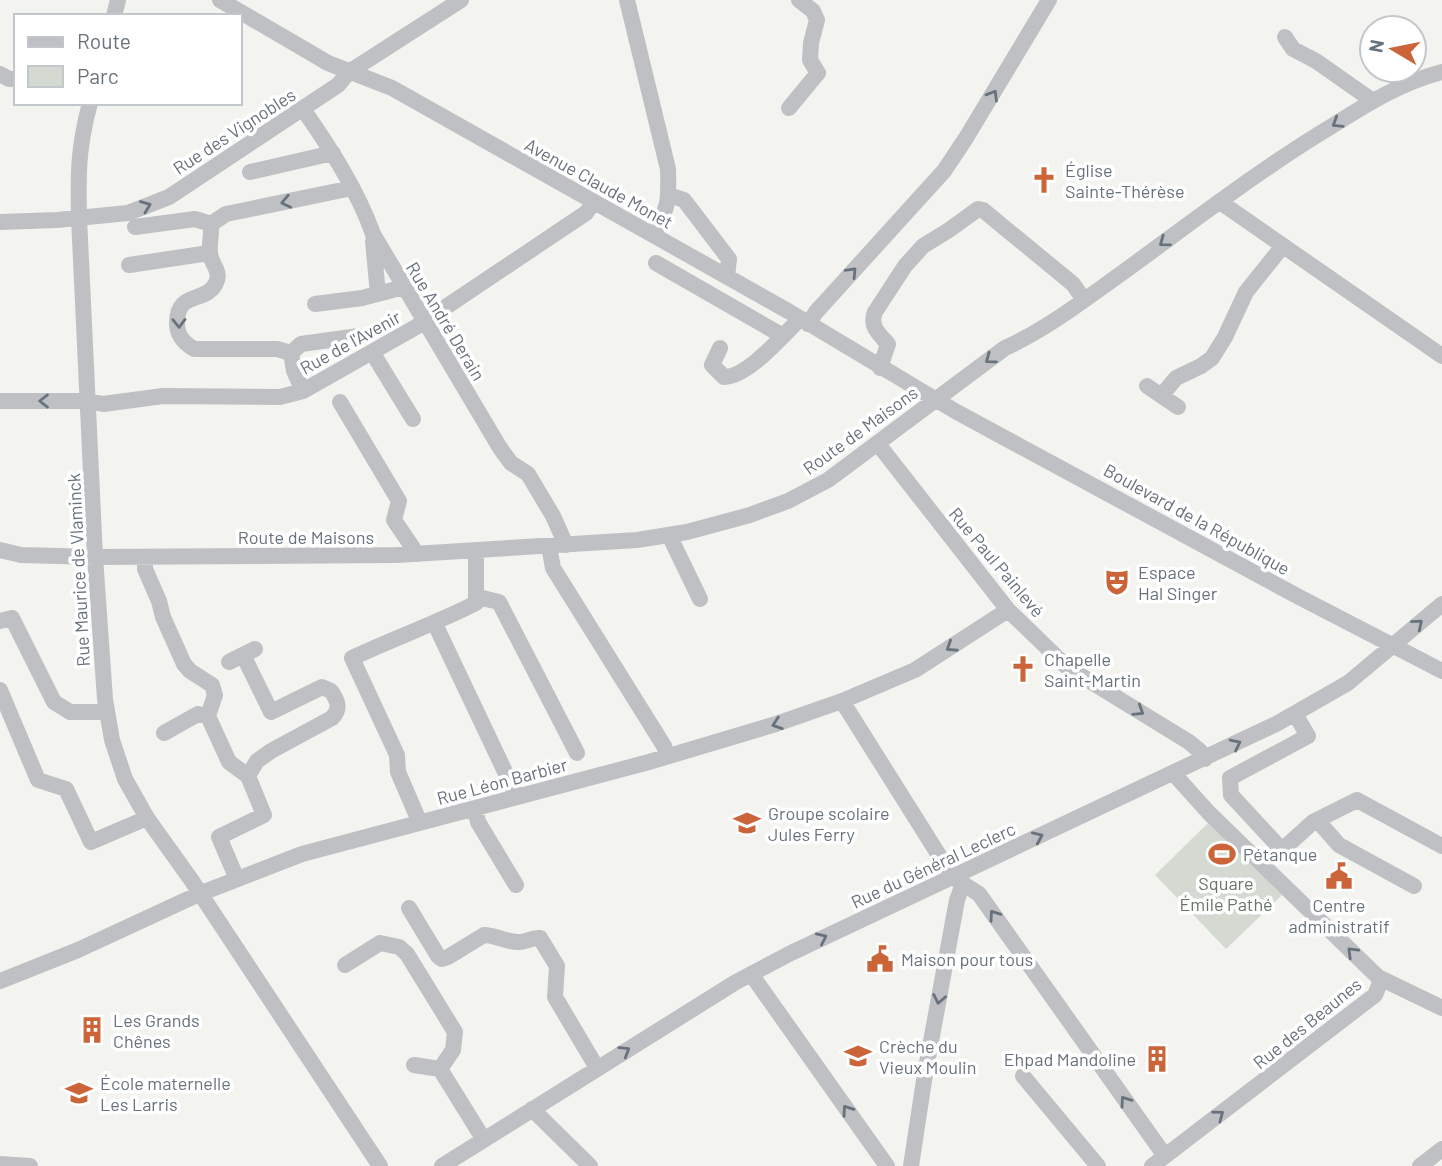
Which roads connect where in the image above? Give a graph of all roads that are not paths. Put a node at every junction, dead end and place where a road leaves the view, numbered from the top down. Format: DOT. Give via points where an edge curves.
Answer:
graph roads {
  1 [pos="220,0"];
  2 [pos="461,0"];
  3 [pos="627,0"];
  4 [pos="799,0"];
  5 [pos="1049,0"];
  6 [pos="1285,37"];
  7 [pos="349,72"];
  8 [pos="1442,72"];
  9 [pos="1373,101"];
  10 [pos="85,105"];
  11 [pos="789,108"];
  12 [pos="303,109"];
  13 [pos="332,153"];
  14 [pos="250,172"];
  15 [pos="352,188"];
  16 [pos="669,195"];
  17 [pos="1220,202"];
  18 [pos="593,203"];
  19 [pos="79,218"];
  20 [pos="0,222"];
  21 [pos="211,225"];
  22 [pos="135,227"];
  23 [pos="373,234"];
  24 [pos="653,235"];
  25 [pos="1282,247"];
  26 [pos="209,253"];
  27 [pos="656,263"];
  28 [pos="129,265"];
  29 [pos="727,277"];
  30 [pos="404,288"];
  31 [pos="378,294"];
  32 [pos="1084,300"];
  33 [pos="315,304"];
  34 [pos="800,319"];
  35 [pos="424,321"];
  36 [pos="359,335"];
  37 [pos="783,336"];
  38 [pos="720,348"];
  39 [pos="372,352"];
  40 [pos="291,353"];
  41 [pos="1442,356"];
  42 [pos="880,368"];
  43 [pos="1147,386"];
  44 [pos="303,391"];
  45 [pos="1162,396"];
  46 [pos="936,399"];
  47 [pos="0,401"];
  48 [pos="88,401"];
  49 [pos="340,402"];
  50 [pos="1178,407"];
  51 [pos="413,419"];
  52 [pos="878,444"];
  53 [pos="669,535"];
  54 [pos="566,545"];
  55 [pos="549,546"];
  56 [pos="0,550"];
  57 [pos="476,551"];
  58 [pos="417,554"];
  59 [pos="145,557"];
  60 [pos="95,558"];
  61 [pos="478,597"];
  62 [pos="700,599"];
  63 [pos="1442,604"];
  64 [pos="1008,610"];
  65 [pos="0,621"];
  66 [pos="435,624"];
  67 [pos="1394,646"];
  68 [pos="243,656"];
  69 [pos="1442,671"];
  70 [pos="0,690"];
  71 [pos="842,701"];
  72 [pos="107,712"];
  73 [pos="1296,714"];
  74 [pos="208,716"];
  75 [pos="164,733"];
  76 [pos="578,753"];
  77 [pos="667,756"];
  78 [pos="1205,760"];
  79 [pos="1174,774"];
  80 [pos="248,776"];
  81 [pos="517,797"];
  82 [pos="475,808"];
  83 [pos="147,818"];
  84 [pos="1317,820"];
  85 [pos="420,823"];
  86 [pos="1442,846"];
  87 [pos="237,879"];
  88 [pos="959,880"];
  89 [pos="516,885"];
  90 [pos="1414,886"];
  91 [pos="199,894"];
  92 [pos="409,908"];
  93 [pos="345,965"];
  94 [pos="751,974"];
  95 [pos="1378,977"];
  96 [pos="0,981"];
  97 [pos="1442,1008"];
  98 [pos="414,1065"];
  99 [pos="440,1069"];
  100 [pos="597,1069"];
  101 [pos="1023,1076"];
  102 [pos="532,1109"];
  103 [pos="484,1140"];
  104 [pos="1442,1149"];
  105 [pos="1159,1161"];
  106 [pos="0,1164"];
  107 [pos="30,1166"];
  108 [pos="380,1166"];
  109 [pos="442,1166"];
  110 [pos="590,1166"];
  111 [pos="887,1166"];
  112 [pos="911,1166"];
  113 [pos="1098,1166"];
  114 [pos="1420,1166"];
  1 -- 7 [label="street, Avenue Claude Monet"];
  2 -- 7 [label="street, Rue des Vignobles"];
  3 -- 16 [label="street" via="668,169"];
  4 -- 11 [label="street" via="817,20 810,60 818,73"];
  34 -- 5 [label="street, one-way" via="816,312 944,171"];
  6 -- 9 [label="street" via="1293,48"];
  7 -- 12 [label="street, Rue des Vignobles"];
  7 -- 18 [label="street, Avenue Claude Monet" via="389,86"];
  8 -- 9 [label="street, Route de Maisons"];
  9 -- 17 [label="street, Route de Maisons, one-way"];
  10 -- 19 [label="street, Rue Maurice de Vlaminck" via="78,162"];
  12 -- 13 [label="street, Rue André Derain"];
  19 -- 12 [label="street, Rue des Vignobles, one-way" via="128,213 169,197"];
  13 -- 14 [label="street"];
  13 -- 15 [label="street, Rue André Derain"];
  15 -- 21 [label="street, one-way" via="226,214"];
  15 -- 23 [label="street, Rue André Derain"];
  16 -- 24 [label="street"];
  16 -- 29 [label="street" via="684,200 729,259"];
  17 -- 25 [label="street"];
  17 -- 32 [label="street, Route de Maisons, one-way"];
  18 -- 24 [label="street, Avenue Claude Monet"];
  18 -- 35 [label="street, Rue de l'Avenir" via="586,213"];
  19 -- 20 [label="street, Rue des Vignobles"];
  19 -- 48 [label="street, Rue Maurice de Vlaminck"];
  21 -- 22 [label="street" via="195,219"];
  21 -- 26 [label="street"];
  23 -- 30 [label="street, Rue André Derain"];
  23 -- 31 [label="street"];
  24 -- 29 [label="street, Avenue Claude Monet"];
  25 -- 41 [label="street"];
  25 -- 45 [label="street" via="1246,292 1212,358 1176,377"];
  26 -- 28 [label="street"];
  26 -- 40 [label="street, one-way" via="218,273 216,282 206,294 190,298 178,312 178,333 185,343 194,349"];
  27 -- 37 [label="street"];
  29 -- 34 [label="street, Avenue Claude Monet"];
  30 -- 31 [label="street"];
  30 -- 35 [label="street, Rue André Derain"];
  31 -- 33 [label="street"];
  32 -- 42 [label="street" via="1073,284 978,209 923,246 875,312 873,327 888,344"];
  32 -- 46 [label="street, Route de Maisons, one-way" via="1005,348"];
  34 -- 37 [label="street"];
  34 -- 42 [label="street, Avenue Claude Monet"];
  35 -- 39 [label="street, Rue de l'Avenir"];
  35 -- 54 [label="street, Rue André Derain" via="500,448 511,463 528,474"];
  36 -- 40 [label="street" via="301,344"];
  37 -- 38 [label="street" via="733,377 724,377 712,365"];
  39 -- 44 [label="street, Rue de l'Avenir"];
  39 -- 51 [label="street"];
  40 -- 44 [label="street"];
  42 -- 46 [label="street, Boulevard de la République"];
  43 -- 45 [label="street"];
  44 -- 48 [label="street, Rue de l'Avenir" via="281,397"];
  45 -- 50 [label="street"];
  46 -- 52 [label="street, Route de Maisons"];
  46 -- 67 [label="street, Boulevard de la République"];
  48 -- 47 [label="street, Rue de l'Avenir, one-way"];
  48 -- 60 [label="street, Rue Maurice de Vlaminck"];
  49 -- 58 [label="street" via="399,501 394,520"];
  52 -- 53 [label="street, Route de Maisons" via="828,480 788,501 739,520"];
  52 -- 64 [label="street, Rue Paul Painlevé"];
  53 -- 54 [label="street, Route de Maisons"];
  53 -- 62 [label="street"];
  54 -- 55 [label="street, Route de Maisons"];
  55 -- 57 [label="street, Route de Maisons"];
  55 -- 77 [label="street" via="553,568"];
  56 -- 60 [label="street, Route de Maisons"];
  57 -- 58 [label="street, Route de Maisons"];
  57 -- 61 [label="street"];
  58 -- 59 [label="street, Route de Maisons"];
  59 -- 60 [label="street, Route de Maisons"];
  59 -- 74 [label="street" via="145,569 184,664 212,685 215,695"];
  60 -- 72 [label="street, Rue Maurice de Vlaminck"];
  61 -- 66 [label="street" via="476,603"];
  61 -- 76 [label="street" via="499,602"];
  67 -- 63 [label="street, Rue du Général Leclerc, one-way"];
  64 -- 71 [label="street, Rue Léon Barbier, one-way" via="915,670"];
  64 -- 78 [label="street, Rue Paul Painlevé, one-way" via="1067,667 1189,742"];
  65 -- 72 [label="street" via="12,618 54,702 70,712"];
  66 -- 81 [label="street"];
  66 -- 85 [label="street" via="352,658 397,755 398,772"];
  67 -- 69 [label="street, Boulevard de la République"];
  67 -- 73 [label="street, Rue du Général Leclerc" via="1348,683"];
  68 -- 80 [label="street" via="271,712 322,687 331,691 338,705 332,718 271,751 257,761"];
  70 -- 83 [label="street" via="38,780 66,789 91,842"];
  71 -- 77 [label="street, Rue Léon Barbier, one-way"];
  71 -- 88 [label="street"];
  72 -- 83 [label="street, Rue Maurice de Vlaminck" via="125,779"];
  78 -- 73 [label="street, Rue du Général Leclerc, one-way"];
  73 -- 84 [label="street" via="1308,736 1230,778 1231,795 1282,850"];
  74 -- 75 [label="street" via="198,714"];
  74 -- 80 [label="street" via="229,762"];
  77 -- 81 [label="street, Rue Léon Barbier"];
  78 -- 79 [label="street, Rue du Général Leclerc"];
  88 -- 79 [label="street, Rue du Général Leclerc, one-way"];
  95 -- 79 [label="street, Rue des Beaunes, one-way"];
  80 -- 87 [label="street" via="264,815 219,837"];
  81 -- 82 [label="street, Rue Léon Barbier"];
  82 -- 85 [label="street, Rue Léon Barbier"];
  82 -- 89 [label="street" via="478,822"];
  83 -- 91 [label="street, Rue Maurice de Vlaminck"];
  84 -- 86 [label="street" via="1357,800"];
  84 -- 90 [label="street" via="1339,845"];
  85 -- 87 [label="street, Rue Léon Barbier" via="302,854"];
  87 -- 91 [label="street, Rue Léon Barbier"];
  94 -- 88 [label="street, Rue du Général Leclerc, one-way" via="804,946"];
  105 -- 88 [label="street, one-way" via="979,894"];
  88 -- 112 [label="street, one-way"];
  91 -- 96 [label="street, Rue Léon Barbier"];
  91 -- 108 [label="street, Rue Maurice de Vlaminck"];
  92 -- 100 [label="street" via="442,959 484,935 515,942 540,938 557,966 555,997"];
  93 -- 99 [label="street" via="380,943 407,954 456,1032 453,1050"];
  100 -- 94 [label="street, Rue du Général Leclerc, one-way"];
  111 -- 94 [label="street, one-way"];
  95 -- 97 [label="street"];
  105 -- 95 [label="street, Rue des Beaunes, one-way" via="1375,995"];
  98 -- 99 [label="street"];
  99 -- 103 [label="street"];
  100 -- 102 [label="street, Rue du Général Leclerc"];
  101 -- 113 [label="street"];
  102 -- 103 [label="street, Rue du Général Leclerc"];
  102 -- 110 [label="street"];
  103 -- 109 [label="street, Rue du Général Leclerc"];
  104 -- 114 [label="street"];
  106 -- 107 [label="street"];
}
